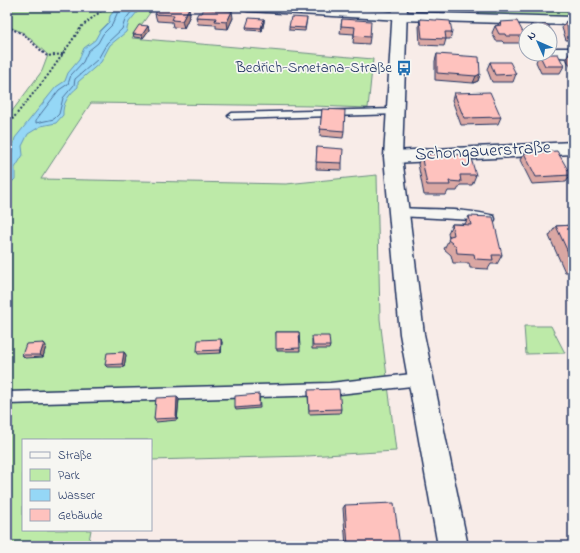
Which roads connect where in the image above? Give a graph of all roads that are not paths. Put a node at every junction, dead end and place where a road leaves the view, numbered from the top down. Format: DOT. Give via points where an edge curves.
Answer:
graph roads {
  1 [pos="248,7"];
  2 [pos="400,12"];
  3 [pos="573,21"];
  4 [pos="558,53"];
  5 [pos="573,53"];
  6 [pos="395,112"];
  7 [pos="232,116"];
  8 [pos="573,148"];
  9 [pos="393,156"];
  10 [pos="399,212"];
  11 [pos="494,220"];
  12 [pos="421,379"];
  13 [pos="7,398"];
  14 [pos="453,546"];
  1 -- 2 [label="street"];
  2 -- 3 [label="street"];
  2 -- 6 [label="street"];
  4 -- 5 [label="street"];
  6 -- 7 [label="lane" via="312,112 295,115"];
  6 -- 9 [label="street"];
  8 -- 9 [label="street, Schongauerstraße"];
  9 -- 10 [label="street"];
  10 -- 11 [label="lane" via="473,216"];
  10 -- 12 [label="street" via="412,334"];
  12 -- 13 [label="lane" via="330,389"];
  12 -- 14 [label="street"];
}
